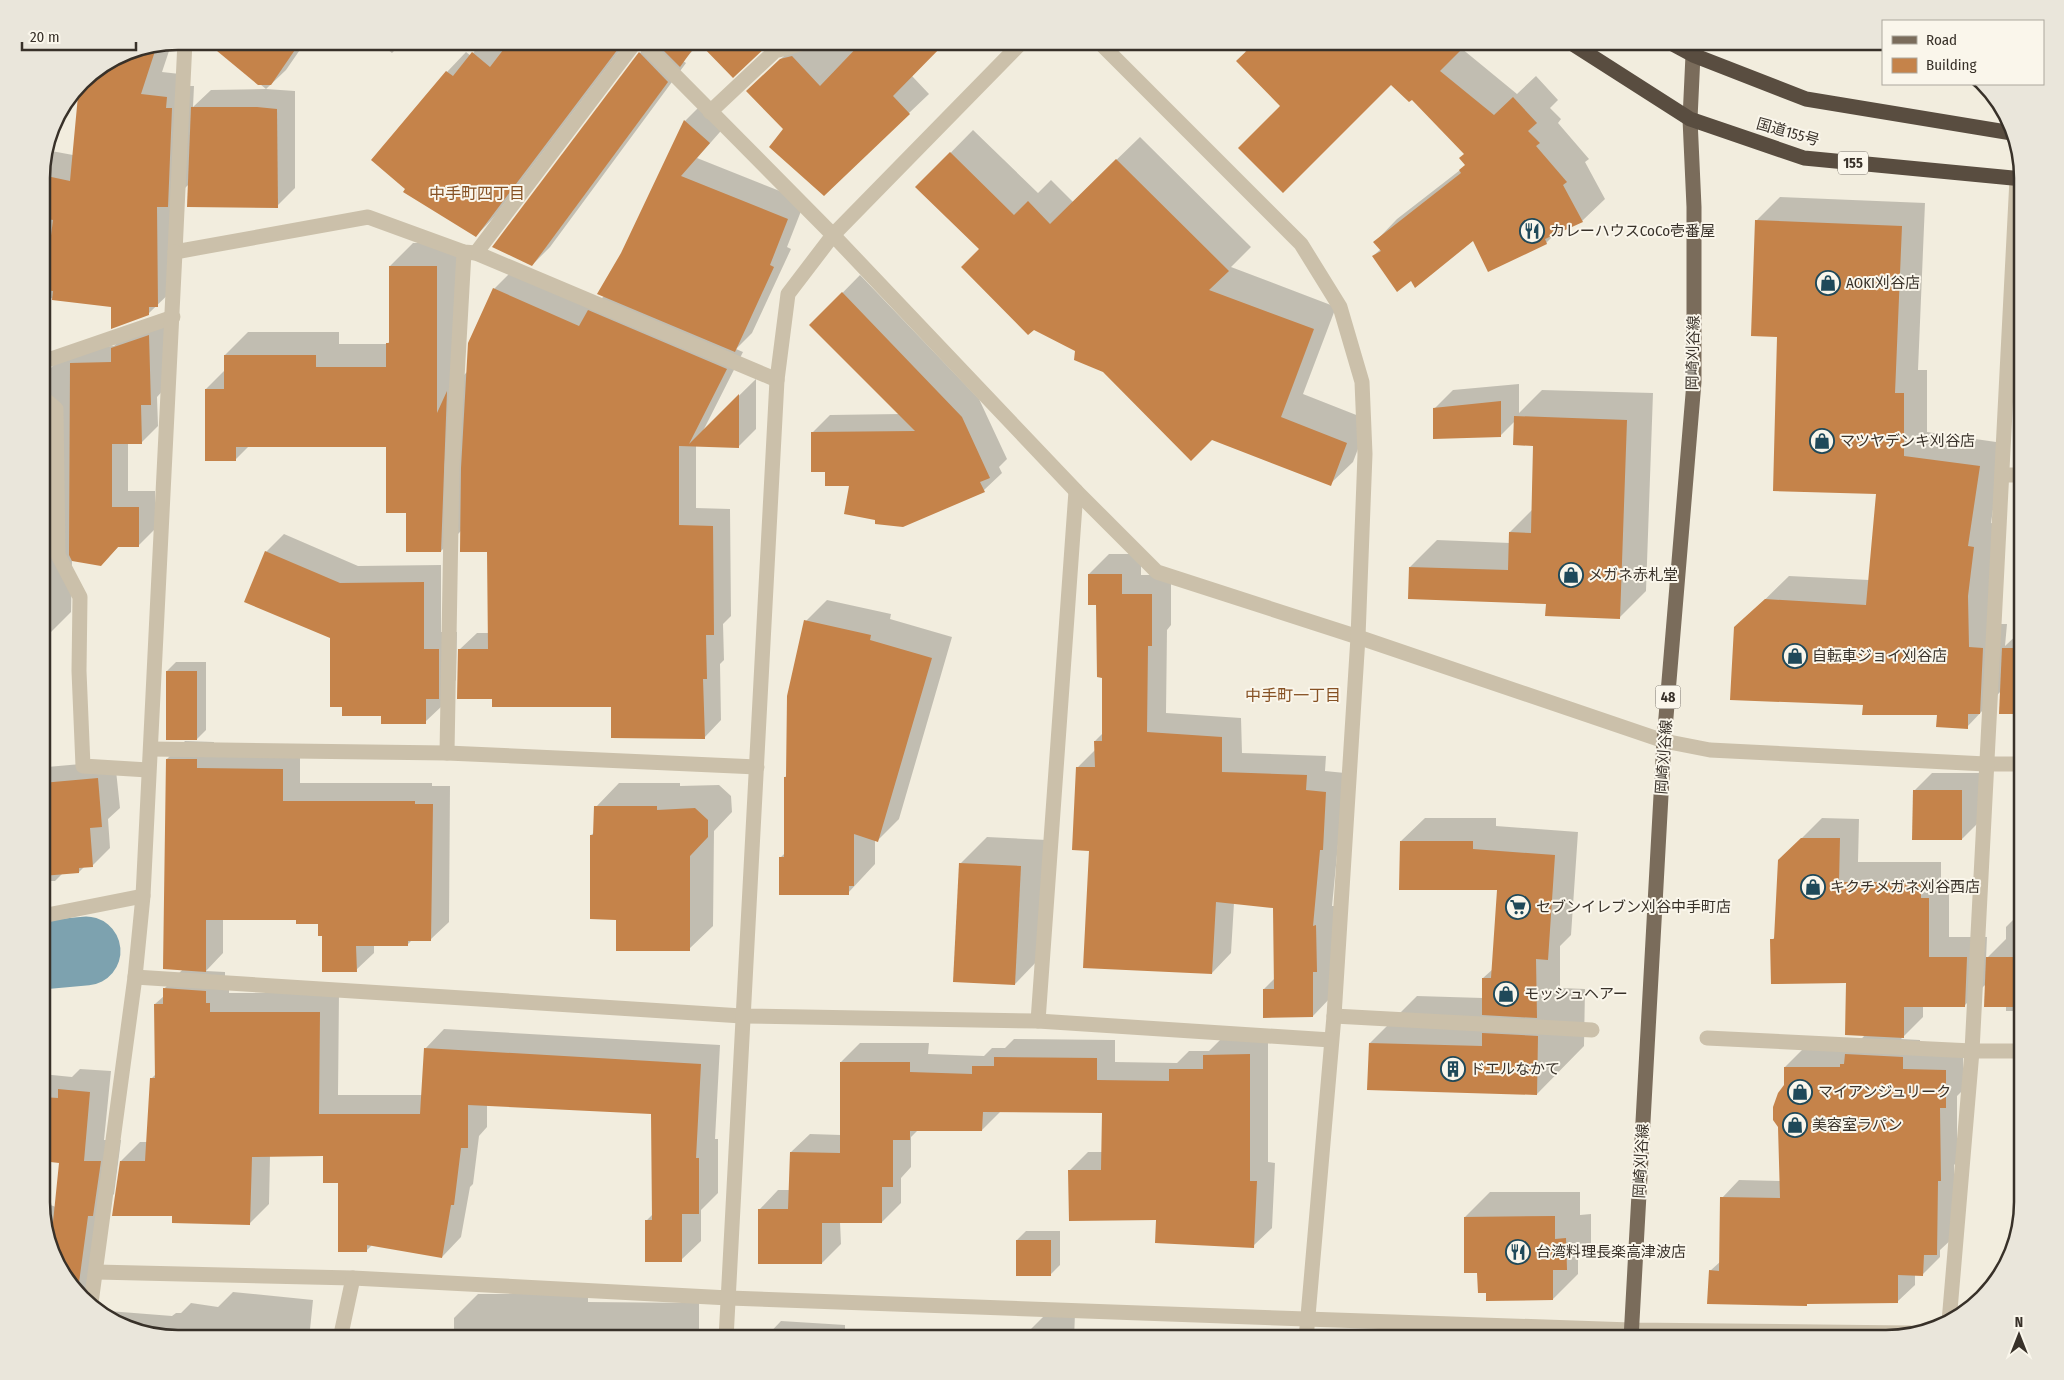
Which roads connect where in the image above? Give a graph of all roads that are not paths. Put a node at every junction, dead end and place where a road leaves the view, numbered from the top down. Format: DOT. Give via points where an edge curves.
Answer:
graph roads {
  1 [pos="185,50"];
  2 [pos="629,50"];
  3 [pos="651,50"];
  4 [pos="779,50"];
  5 [pos="1014,50"];
  6 [pos="1107,50"];
  7 [pos="1582,50"];
  8 [pos="1684,50"];
  9 [pos="1694,55"];
  10 [pos="710,112"];
  11 [pos="1690,119"];
  12 [pos="2005,133"];
  13 [pos="2014,178"];
  14 [pos="833,235"];
  15 [pos="175,252"];
  16 [pos="470,252"];
  17 [pos="2014,278"];
  18 [pos="173,317"];
  19 [pos="50,359"];
  20 [pos="778,380"];
  21 [pos="50,404"];
  22 [pos="2002,475"];
  23 [pos="2014,475"];
  24 [pos="1076,491"];
  25 [pos="1358,637"];
  26 [pos="1664,741"];
  27 [pos="150,749"];
  28 [pos="447,753"];
  29 [pos="1986,764"];
  30 [pos="2014,764"];
  31 [pos="757,766"];
  32 [pos="148,770"];
  33 [pos="143,896"];
  34 [pos="50,914"];
  35 [pos="135,977"];
  36 [pos="742,1016"];
  37 [pos="1334,1016"];
  38 [pos="1038,1021"];
  39 [pos="1592,1030"];
  40 [pos="1707,1038"];
  41 [pos="1331,1040"];
  42 [pos="2014,1050"];
  43 [pos="1972,1051"];
  44 [pos="96,1272"];
  45 [pos="354,1278"];
  46 [pos="90,1296"];
  47 [pos="729,1298"];
  48 [pos="1950,1313"];
  49 [pos="1306,1319"];
  50 [pos="342,1330"];
  51 [pos="727,1330"];
  52 [pos="1306,1330"];
  53 [pos="1544,1330"];
  54 [pos="1631,1330"];
  1 -- 15 [label="street"];
  2 -- 16 [label="street"];
  3 -- 10 [label="street"];
  4 -- 10 [label="street"];
  5 -- 14 [label="street"];
  6 -- 25 [label="street" via="1301,244 1340,307 1362,382 1365,454"];
  7 -- 11 [label="highway, 国道155号 / 155"];
  8 -- 9 [label="highway"];
  9 -- 11 [label="main road, 岡崎刈谷線 / 48"];
  9 -- 12 [label="highway" via="1806,98"];
  10 -- 14 [label="street"];
  11 -- 13 [label="highway, 国道155号 / 155" via="1804,158"];
  11 -- 26 [label="main road, 岡崎刈谷線 / 48" via="1694,207 1694,382"];
  14 -- 20 [label="street" via="788,294"];
  14 -- 24 [label="street"];
  15 -- 16 [label="street" via="368,217"];
  15 -- 18 [label="street"];
  16 -- 20 [label="street"];
  16 -- 28 [label="street" via="452,468"];
  17 -- 22 [label="street"];
  18 -- 19 [label="street"];
  18 -- 27 [label="street"];
  20 -- 31 [label="street"];
  21 -- 32 [label="street" via="56,409 58,555 80,598 82,766"];
  22 -- 23 [label="street"];
  22 -- 29 [label="street"];
  24 -- 25 [label="street" via="1157,572"];
  24 -- 38 [label="street"];
  25 -- 26 [label="street"];
  25 -- 37 [label="street"];
  26 -- 29 [label="street" via="1710,750"];
  26 -- 54 [label="main road, 岡崎刈谷線 / 48"];
  27 -- 28 [label="street"];
  27 -- 32 [label="street"];
  28 -- 31 [label="street"];
  29 -- 30 [label="street"];
  29 -- 43 [label="street"];
  31 -- 36 [label="street"];
  32 -- 33 [label="street"];
  33 -- 34 [label="street"];
  33 -- 35 [label="street"];
  35 -- 36 [label="street"];
  35 -- 44 [label="street"];
  36 -- 38 [label="street"];
  36 -- 47 [label="street"];
  37 -- 39 [label="street"];
  37 -- 41 [label="street"];
  38 -- 41 [label="street"];
  40 -- 43 [label="street"];
  41 -- 49 [label="street"];
  42 -- 43 [label="street"];
  43 -- 48 [label="street"];
  44 -- 45 [label="street"];
  44 -- 46 [label="street"];
  45 -- 47 [label="street"];
  45 -- 50 [label="street"];
  47 -- 49 [label="street"];
  47 -- 51 [label="street"];
  49 -- 52 [label="street"];
  49 -- 53 [label="street"];
}
